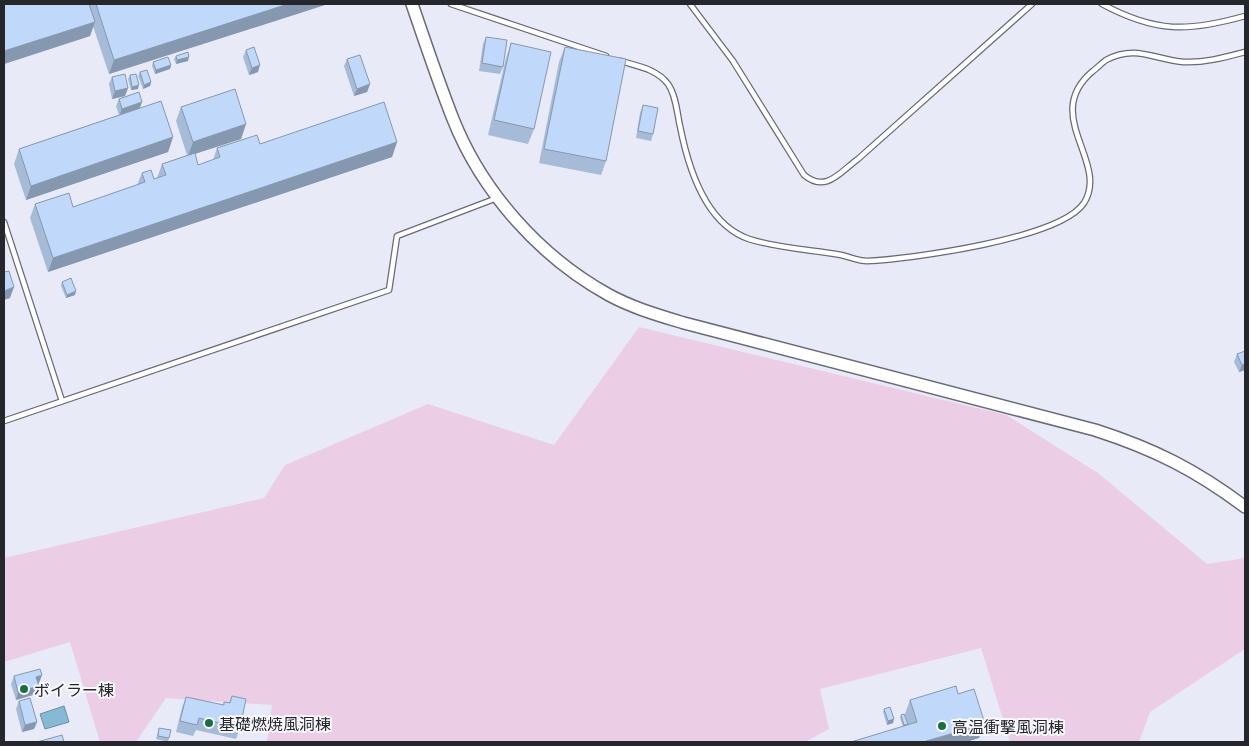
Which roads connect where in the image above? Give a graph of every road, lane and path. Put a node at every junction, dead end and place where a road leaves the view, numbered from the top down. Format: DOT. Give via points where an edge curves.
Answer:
graph roads {
  1 [pos="412,4"];
  2 [pos="450,4"];
  3 [pos="690,4"];
  4 [pos="1032,4"];
  5 [pos="1102,4"];
  6 [pos="1245,16"];
  7 [pos="1245,52"];
  8 [pos="610,57"];
  9 [pos="619,60"];
  10 [pos="498,198"];
  11 [pos="4,222"];
  12 [pos="62,402"];
  13 [pos="4,421"];
  14 [pos="1245,507"];
  1 -- 10 [label="street" via="453,120"];
  2 -- 8 [label="lane"];
  3 -- 4 [label="lane" via="734,60 804,175 821,184 858,159"];
  5 -- 6 [label="lane" via="1158,27 1194,28"];
  7 -- 9 [label="lane" via="1185,62 1129,52 1106,60 1084,78 1074,94 1075,131 1090,176 1089,191 1083,204 1072,214 1056,223 1008,239 966,249 865,261 749,239 730,227 714,212 696,179 686,155 668,84 656,73"];
  10 -- 12 [label="lane" via="398,236 389,290"];
  10 -- 14 [label="street" via="533,238 557,259 609,295 643,311 1136,443 1185,466"];
  11 -- 12 [label="lane"];
  12 -- 13 [label="lane"];
}
